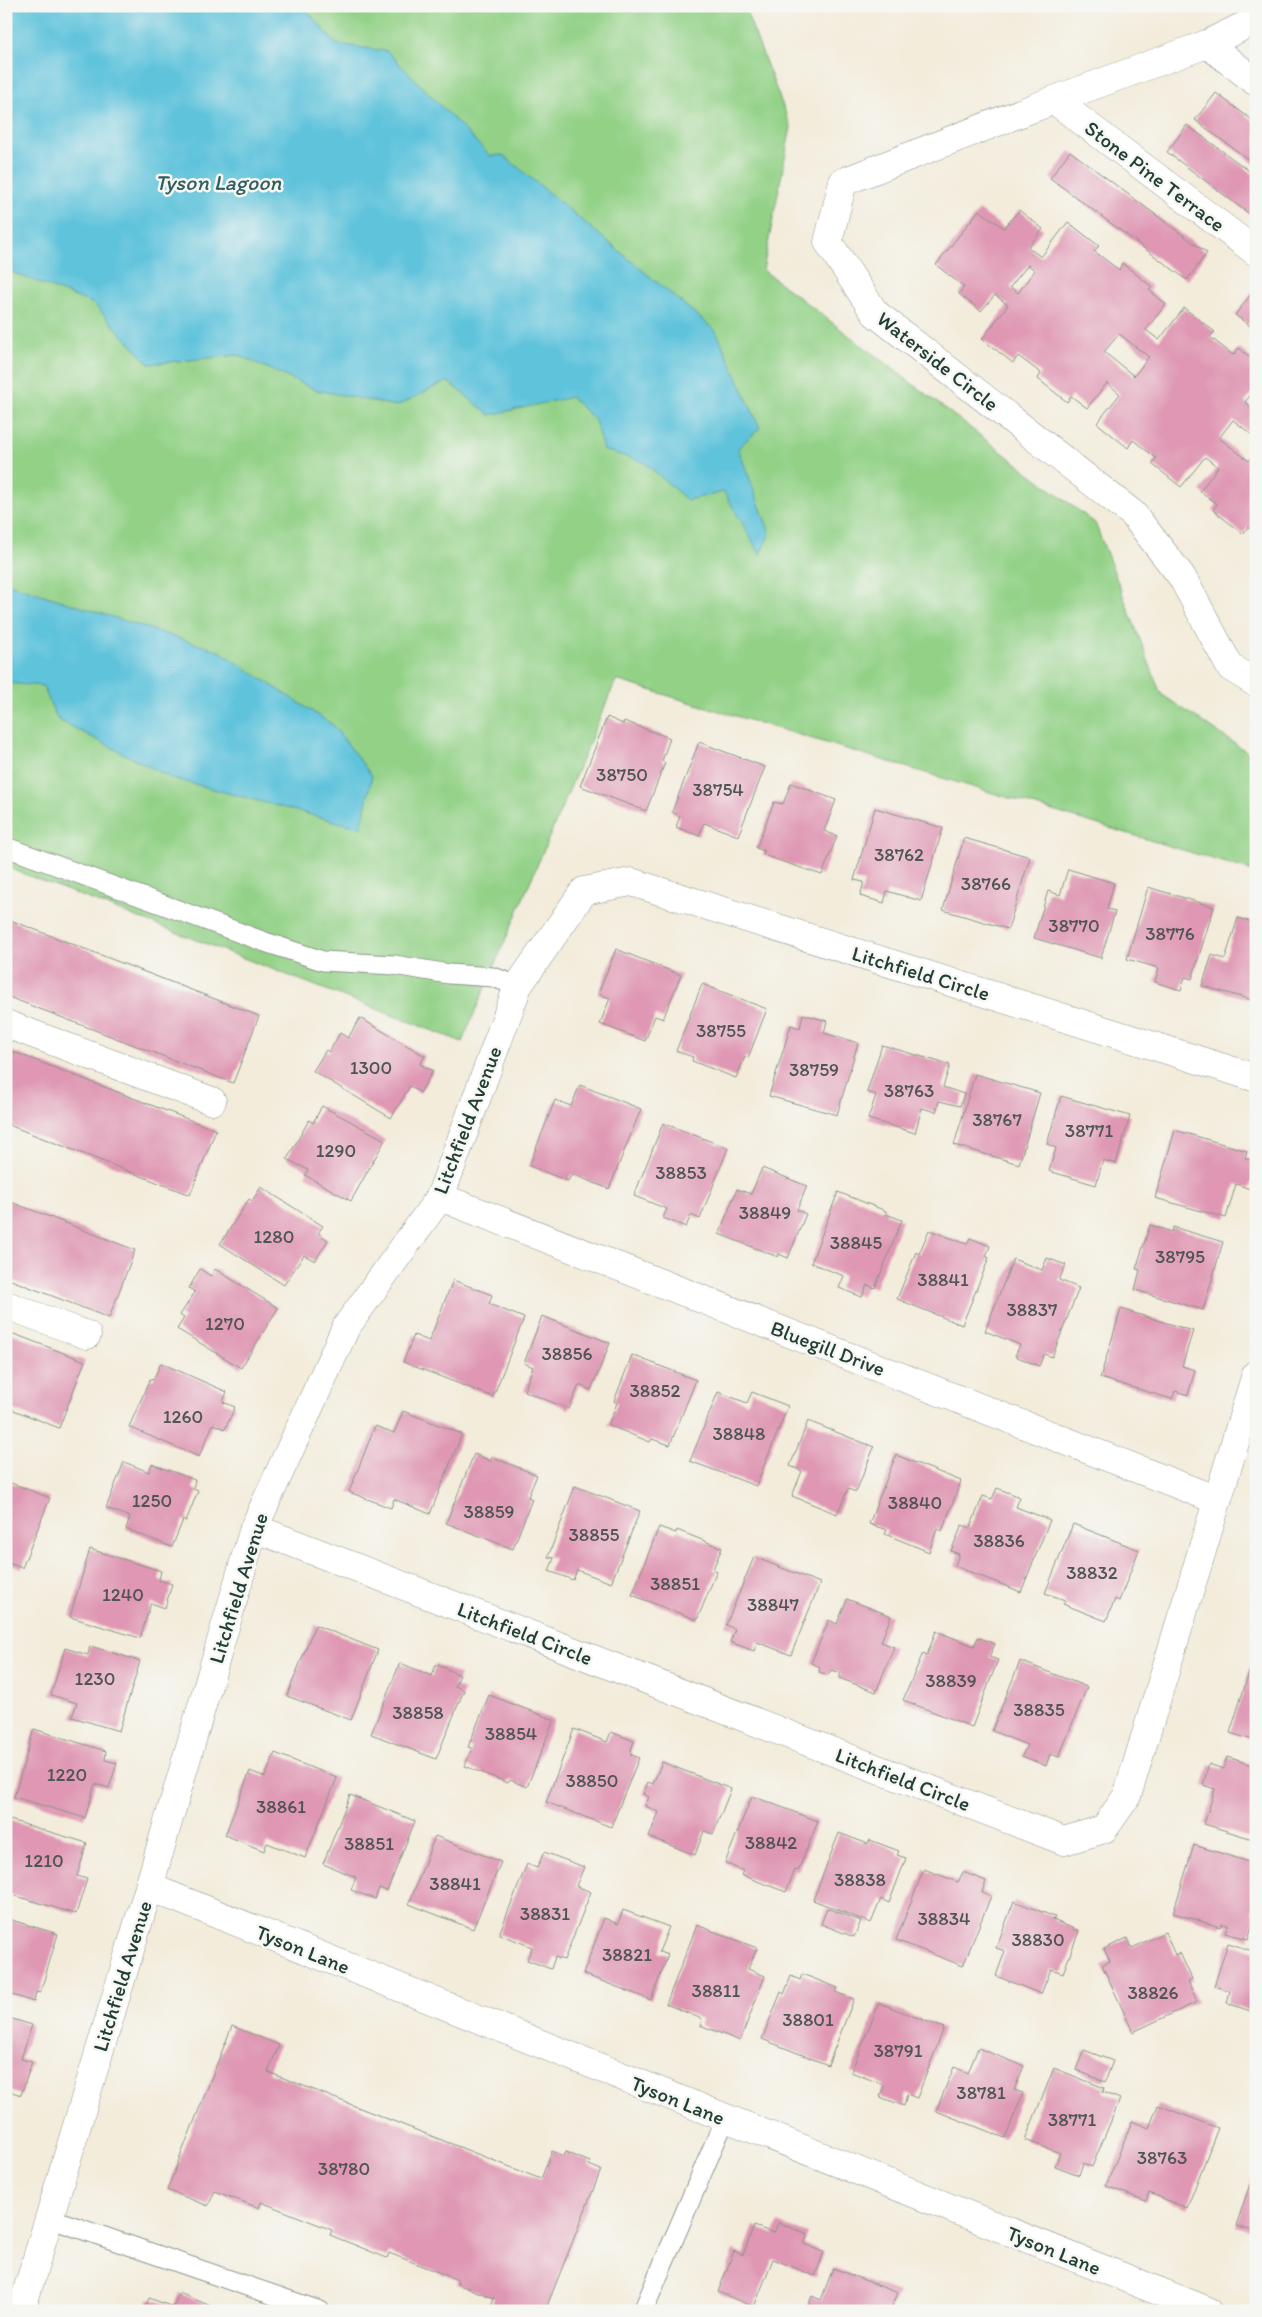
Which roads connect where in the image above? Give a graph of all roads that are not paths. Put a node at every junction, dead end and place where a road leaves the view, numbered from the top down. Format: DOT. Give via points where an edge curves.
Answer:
graph roads {
  1 [pos="1256,20"];
  2 [pos="1207,44"];
  3 [pos="1256,82"];
  4 [pos="1054,100"];
  5 [pos="1256,252"];
  6 [pos="1256,683"];
  7 [pos="6,847"];
  8 [pos="584,891"];
  9 [pos="518,986"];
  10 [pos="6,1024"];
  11 [pos="1256,1078"];
  12 [pos="212,1101"];
  13 [pos="440,1197"];
  14 [pos="6,1305"];
  15 [pos="87,1335"];
  16 [pos="1256,1374"];
  17 [pos="1217,1500"];
  18 [pos="254,1528"];
  19 [pos="149,1887"];
  20 [pos="726,2119"];
  21 [pos="49,2218"];
  22 [pos="21,2311"];
  23 [pos="320,2311"];
  24 [pos="643,2311"];
  25 [pos="1208,2311"];
  1 -- 2 [label="street, Waterside Circle"];
  2 -- 3 [label="street"];
  2 -- 4 [label="street, Waterside Circle"];
  4 -- 5 [label="street, Stone Pine Terrace"];
  4 -- 6 [label="street, Waterside Circle" via="843,182 828,242 875,313 1133,514 1182,577 1230,667"];
  7 -- 9 [label="lane" via="323,961 394,965 493,977"];
  8 -- 9 [label="street, Litchfield Avenue"];
  8 -- 11 [label="street, Litchfield Circle" via="631,882"];
  9 -- 13 [label="street, Litchfield Avenue"];
  10 -- 12 [label="street"];
  13 -- 17 [label="street, Bluegill Drive"];
  13 -- 18 [label="street, Litchfield Avenue" via="346,1327"];
  14 -- 15 [label="street"];
  16 -- 17 [label="street, Litchfield Circle"];
  17 -- 18 [label="street, Litchfield Circle" via="1128,1796 1104,1829 1064,1841"];
  18 -- 19 [label="street, Litchfield Avenue"];
  19 -- 20 [label="street, Tyson Lane"];
  19 -- 21 [label="street, Litchfield Avenue"];
  20 -- 24 [label="lane"];
  20 -- 25 [label="street, Tyson Lane"];
  21 -- 22 [label="street, Litchfield Avenue"];
  21 -- 23 [label="lane"];
}
